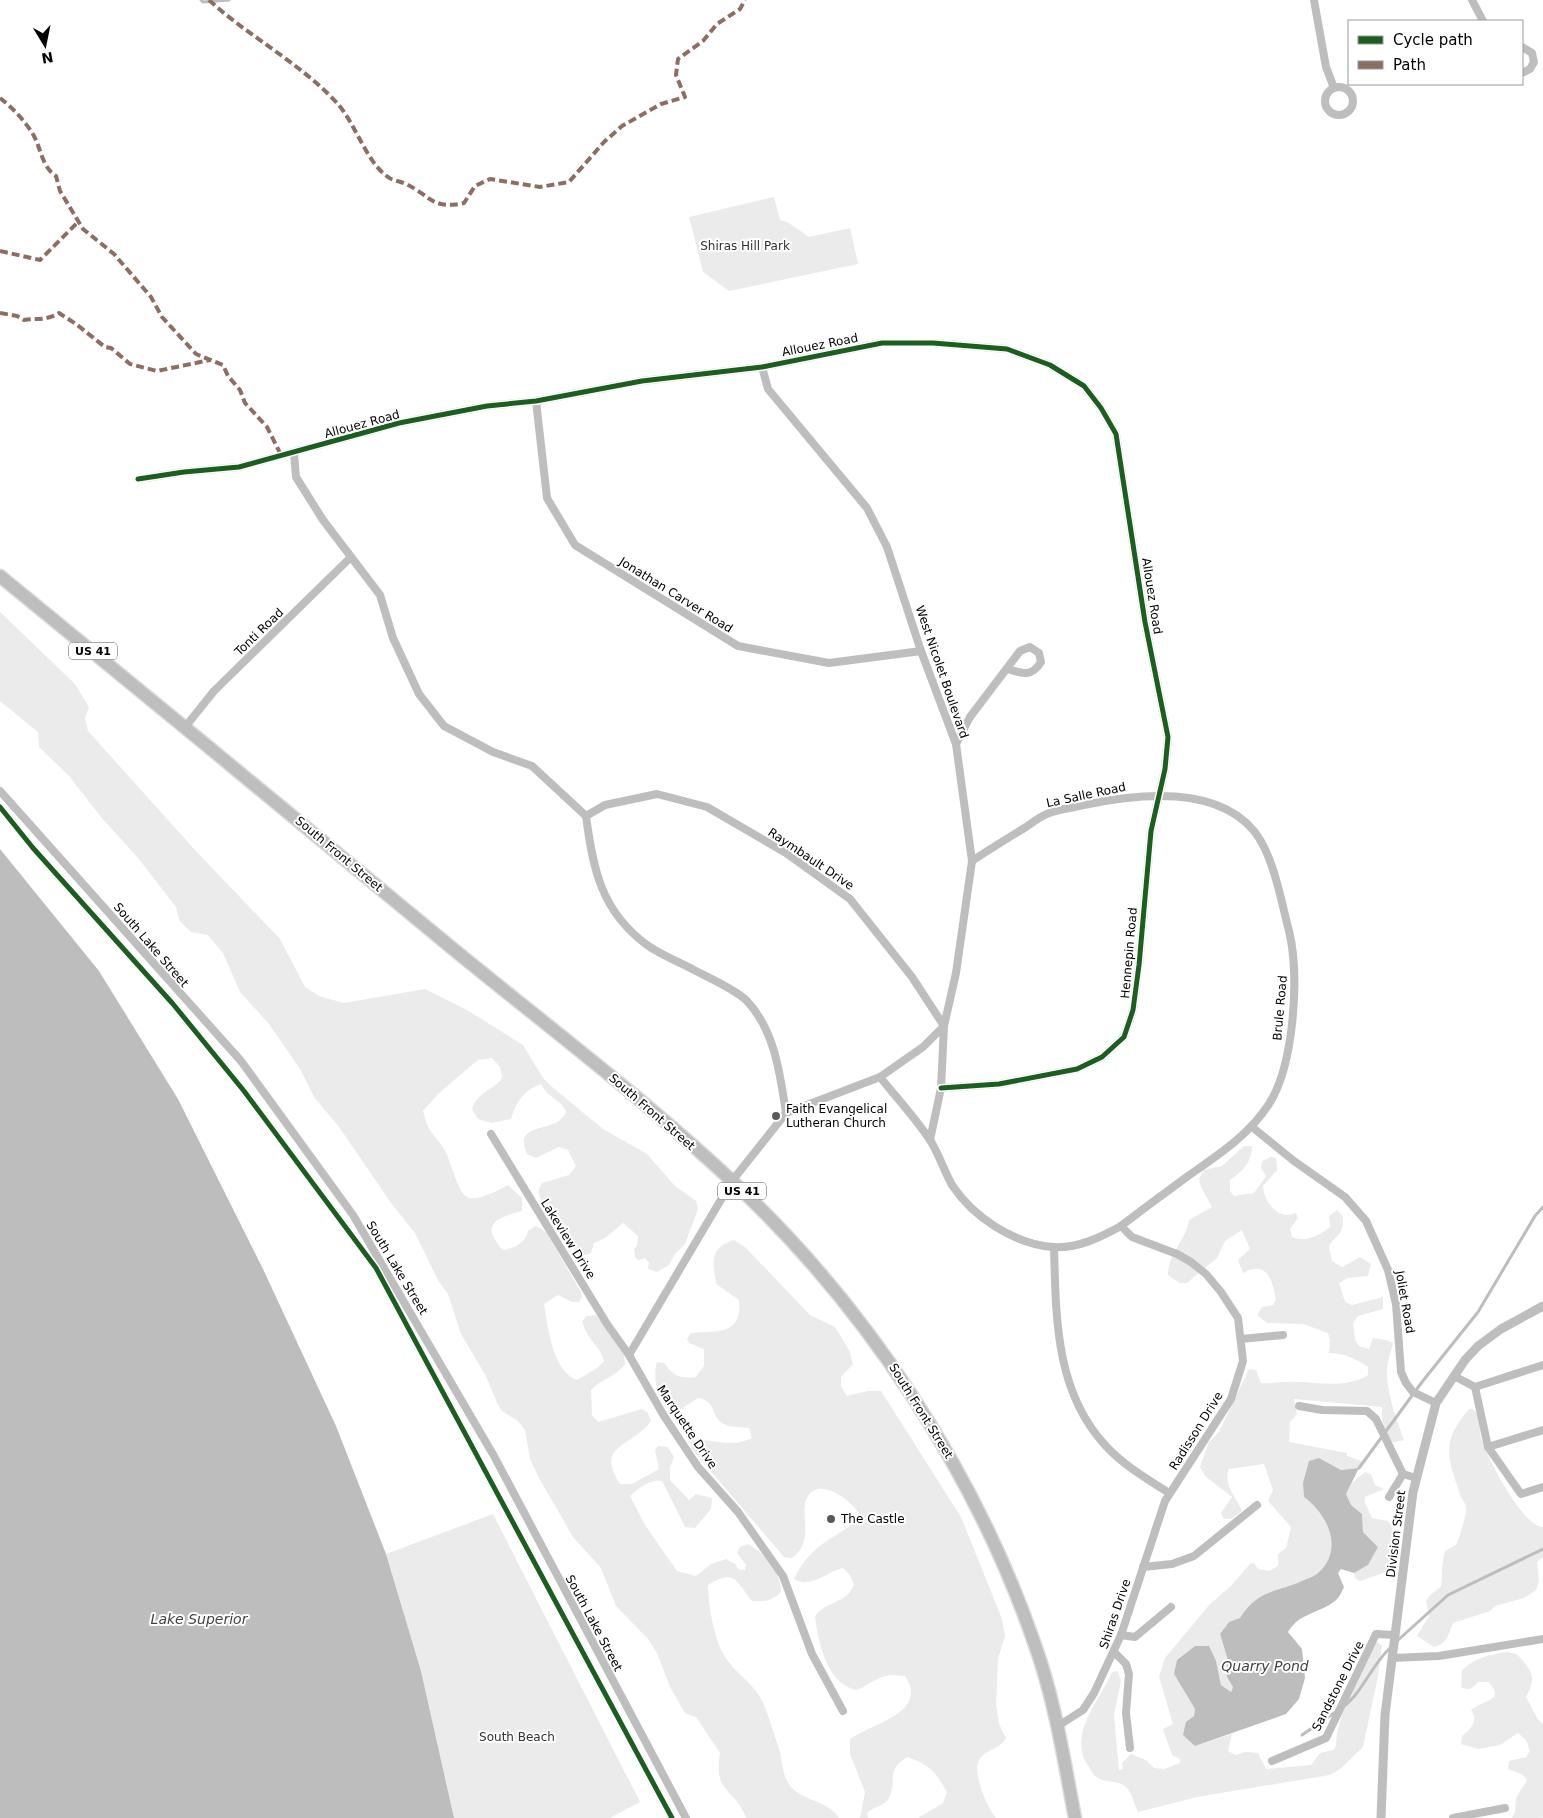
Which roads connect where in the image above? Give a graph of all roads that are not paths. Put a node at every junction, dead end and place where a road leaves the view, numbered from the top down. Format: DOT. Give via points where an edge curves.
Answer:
graph roads {
  1 [pos="1314,0"];
  2 [pos="1472,0"];
  3 [pos="1482,20"];
  4 [pos="1523,48"];
  5 [pos="1523,72"];
  6 [pos="1334,88"];
  7 [pos="762,367"];
  8 [pos="536,402"];
  9 [pos="294,453"];
  10 [pos="138,479"];
  11 [pos="351,558"];
  12 [pos="0,576"];
  13 [pos="921,651"];
  14 [pos="1008,669"];
  15 [pos="186,726"];
  16 [pos="956,744"];
  17 [pos="0,791"];
  18 [pos="1158,795"];
  19 [pos="586,816"];
  20 [pos="972,861"];
  21 [pos="944,1026"];
  22 [pos="880,1077"];
  23 [pos="941,1088"];
  24 [pos="786,1113"];
  25 [pos="1252,1127"];
  26 [pos="491,1134"];
  27 [pos="930,1140"];
  28 [pos="732,1181"];
  29 [pos="1121,1226"];
  30 [pos="1054,1247"];
  31 [pos="1543,1306"];
  32 [pos="1283,1335"];
  33 [pos="1241,1339"];
  34 [pos="629,1354"];
  35 [pos="1543,1365"];
  36 [pos="1454,1376"];
  37 [pos="1475,1388"];
  38 [pos="1436,1403"];
  39 [pos="1299,1406"];
  40 [pos="1543,1430"];
  41 [pos="1488,1447"];
  42 [pos="1402,1474"];
  43 [pos="1416,1478"];
  44 [pos="1543,1487"];
  45 [pos="1169,1493"];
  46 [pos="1389,1497"];
  47 [pos="1257,1505"];
  48 [pos="1143,1567"];
  49 [pos="1171,1607"];
  50 [pos="1121,1635"];
  51 [pos="1395,1635"];
  52 [pos="1543,1639"];
  53 [pos="1114,1652"];
  54 [pos="1392,1658"];
  55 [pos="843,1711"];
  56 [pos="1058,1726"];
  57 [pos="1130,1748"];
  58 [pos="1272,1761"];
  59 [pos="1505,1808"];
  60 [pos="686,1818"];
  61 [pos="1076,1818"];
  62 [pos="1381,1818"];
  63 [pos="1453,1818"];
  1 -- 6 [label="street" via="1326,67"];
  2 -- 3 [label="street"];
  4 -- 5 [label="street" via="1532,53 1534,62"];
  7 -- 8 [label="street, Allouez Road" via="642,381"];
  7 -- 13 [label="street, West Nicolet Boulevard" via="768,389 867,508 887,547"];
  7 -- 18 [label="street, Allouez Road" via="882,343 933,343 1007,349 1050,365 1084,386 1116,434 1145,622 1168,737 1165,770"];
  8 -- 9 [label="street, Allouez Road" via="487,406 399,423"];
  8 -- 13 [label="street, Jonathan Carver Road" via="547,498 575,545 738,646 829,664"];
  9 -- 10 [label="street, Allouez Road" via="239,467"];
  9 -- 11 [label="street" via="296,477"];
  11 -- 15 [label="street, Tonti Road" via="214,691"];
  11 -- 19 [label="street" via="380,595 393,638 419,694 444,726 493,752 532,766"];
  12 -- 15 [label="highway, South Front Street / US 41"];
  13 -- 16 [label="street, West Nicolet Boulevard"];
  14 -- 16 [label="street" via="970,717"];
  15 -- 28 [label="highway, South Front Street / US 41" via="617,1081"];
  16 -- 20 [label="street, West Nicolet Boulevard"];
  17 -- 60 [label="street, South Lake Street" via="240,1061 352,1215 494,1456"];
  18 -- 20 [label="street, La Salle Road" via="1118,798 1048,813"];
  18 -- 23 [label="street, Hennepin Road" via="1151,831 1133,1010 1124,1037 1102,1057 1077,1069 999,1084"];
  18 -- 25 [label="street, Brule Road" via="1204,802 1242,818 1264,848 1280,895 1295,960 1292,1019 1280,1084"];
  19 -- 21 [label="street, Raymbault Drive" via="605,805 657,794 707,807 786,853 850,899 912,977"];
  19 -- 24 [label="street" via="591,857 614,913 648,945 745,999 759,1016 774,1046"];
  20 -- 21 [label="street, West Nicolet Boulevard" via="956,974"];
  21 -- 22 [label="street" via="911,1057"];
  21 -- 23 [label="street, West Nicolet Boulevard"];
  22 -- 24 [label="street"];
  22 -- 27 [label="street"];
  23 -- 27 [label="street, West Nicolet Boulevard"];
  24 -- 28 [label="street"];
  25 -- 29 [label="street, Brule Road"];
  25 -- 38 [label="street, Joliet Road" via="1345,1197 1366,1221 1388,1270 1396,1304 1401,1372 1413,1392"];
  26 -- 34 [label="street, Lakeview Drive"];
  27 -- 30 [label="street" via="952,1184 978,1213 1016,1237"];
  28 -- 34 [label="street"];
  28 -- 56 [label="highway, South Front Street / US 41" via="800,1249 888,1360 948,1455 1005,1566 1036,1647"];
  29 -- 30 [label="street" via="1093,1240"];
  29 -- 33 [label="street, Radisson Drive" via="1132,1237 1177,1254 1206,1274 1232,1306 1238,1318"];
  30 -- 45 [label="street" via="1058,1338 1073,1393 1094,1432 1105,1445 1143,1477"];
  31 -- 36 [label="street, Division Street" via="1478,1346"];
  32 -- 33 [label="street"];
  33 -- 45 [label="street, Radisson Drive" via="1243,1361 1231,1399"];
  34 -- 55 [label="street, Marquette Drive" via="698,1467 738,1512 783,1576 812,1654"];
  35 -- 37 [label="street"];
  36 -- 37 [label="street"];
  36 -- 38 [label="street, Division Street"];
  37 -- 41 [label="street"];
  38 -- 43 [label="street, Division Street"];
  39 -- 42 [label="street" via="1366,1411 1376,1419"];
  40 -- 41 [label="street"];
  41 -- 44 [label="street" via="1521,1494"];
  42 -- 43 [label="street"];
  42 -- 46 [label="street"];
  43 -- 51 [label="street, Division Street"];
  45 -- 48 [label="street, Shiras Drive"];
  47 -- 48 [label="street" via="1194,1556 1172,1564"];
  48 -- 50 [label="street, Shiras Drive"];
  49 -- 50 [label="street" via="1135,1637"];
  50 -- 53 [label="street, Shiras Drive"];
  51 -- 54 [label="street, Division Street"];
  51 -- 58 [label="street, Sandstone Drive" via="1376,1634 1326,1738"];
  52 -- 54 [label="street" via="1439,1656"];
  53 -- 56 [label="street, Shiras Drive" via="1083,1710"];
  53 -- 57 [label="street" via="1126,1664 1128,1674 1126,1713"];
  54 -- 62 [label="street, Division Street" via="1385,1715"];
  56 -- 61 [label="highway, South Front Street / US 41"];
  59 -- 63 [label="street"];
}
